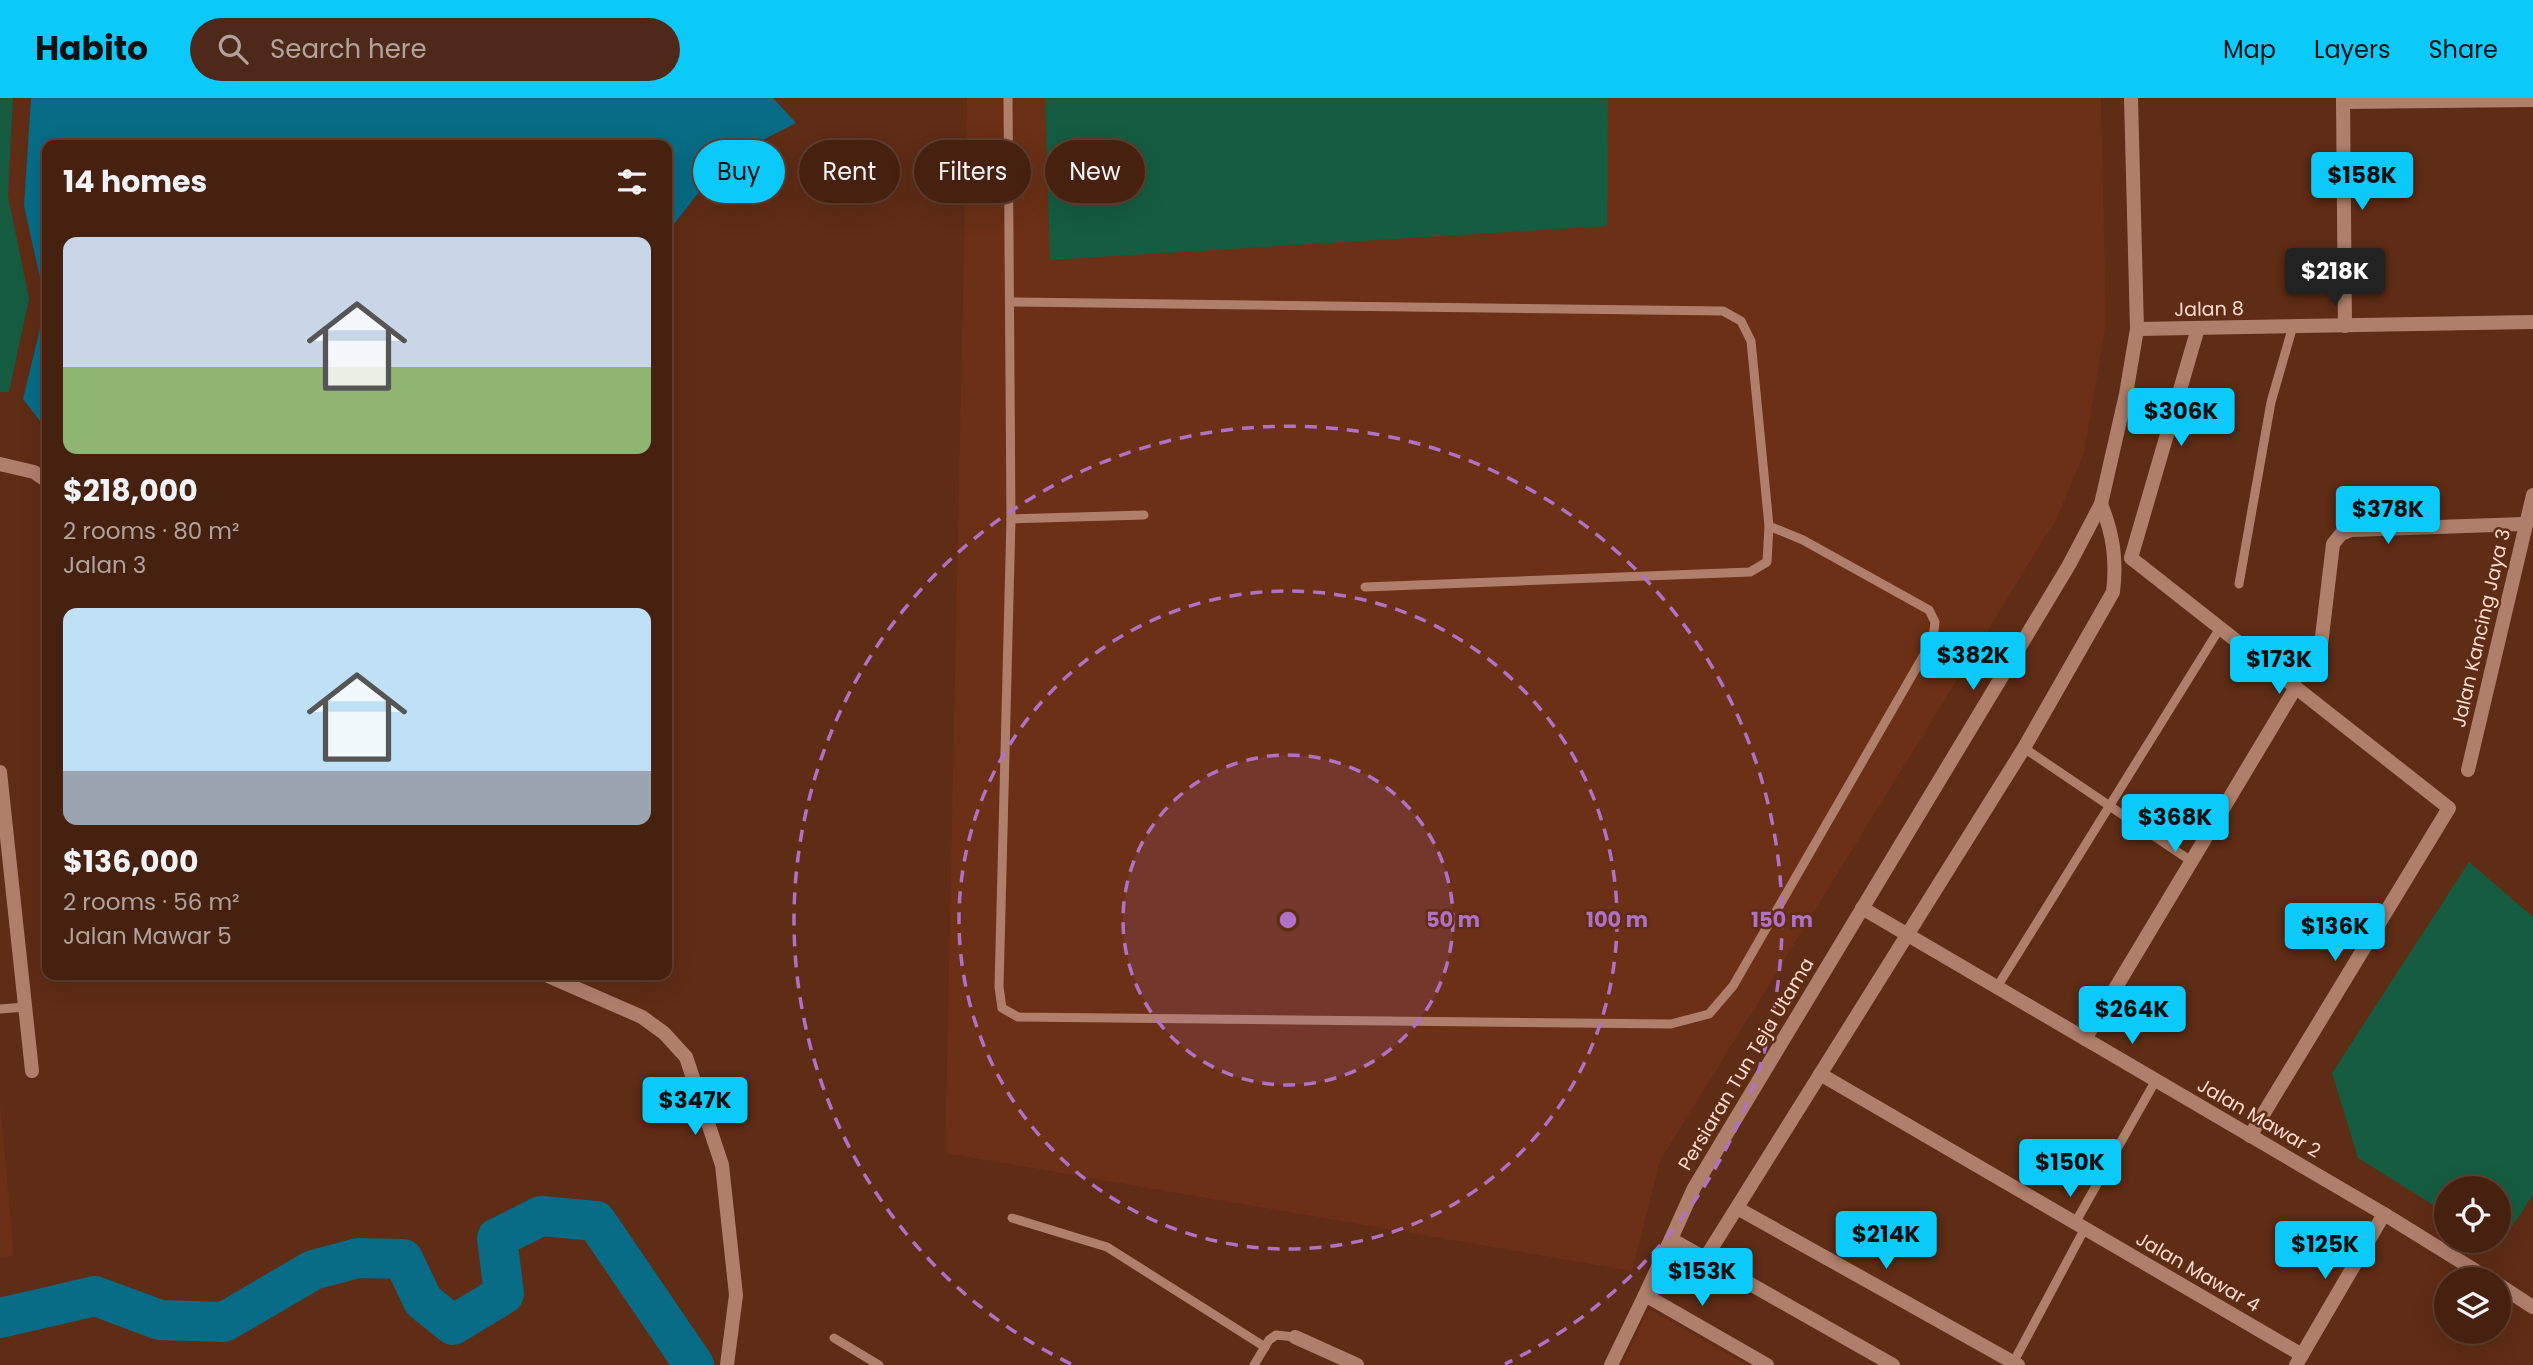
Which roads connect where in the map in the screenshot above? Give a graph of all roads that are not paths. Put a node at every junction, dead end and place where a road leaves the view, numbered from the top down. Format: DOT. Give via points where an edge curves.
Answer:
graph roads {
  1 [pos="1008,98"];
  2 [pos="2131,98"];
  3 [pos="2343,100"];
  4 [pos="2533,100"];
  5 [pos="1012,303"];
  6 [pos="2533,322"];
  7 [pos="2293,326"];
  8 [pos="2345,326"];
  9 [pos="2198,328"];
  10 [pos="2137,329"];
  11 [pos="0,464"];
  12 [pos="42,478"];
  13 [pos="2533,495"];
  14 [pos="2101,504"];
  15 [pos="1144,515"];
  16 [pos="1011,519"];
  17 [pos="2524,524"];
  18 [pos="1769,526"];
  19 [pos="2131,558"];
  20 [pos="2116,566"];
  21 [pos="2239,584"];
  22 [pos="1365,587"];
  23 [pos="2221,628"];
  24 [pos="2321,645"];
  25 [pos="2296,687"];
  26 [pos="2024,748"];
  27 [pos="2468,770"];
  28 [pos="0,772"];
  29 [pos="2111,806"];
  30 [pos="2191,861"];
  31 [pos="1862,908"];
  32 [pos="1906,933"];
  33 [pos="557,980"];
  34 [pos="1997,987"];
  35 [pos="25,1007"];
  36 [pos="0,1009"];
  37 [pos="2085,1039"];
  38 [pos="32,1071"];
  39 [pos="1821,1074"];
  40 [pos="2156,1080"];
  41 [pos="2250,1136"];
  42 [pos="1737,1208"];
  43 [pos="2384,1214"];
  44 [pos="1012,1218"];
  45 [pos="2080,1225"];
  46 [pos="1671,1239"];
  47 [pos="1706,1257"];
  48 [pos="2470,1267"];
  49 [pos="2511,1293"];
  50 [pos="1644,1295"];
  51 [pos="2533,1307"];
  52 [pos="1296,1337"];
  53 [pos="834,1338"];
  54 [pos="1265,1347"];
  55 [pos="2299,1360"];
  56 [pos="2015,1364"];
  57 [pos="727,1365"];
  58 [pos="879,1365"];
  59 [pos="1255,1365"];
  60 [pos="1357,1365"];
  61 [pos="1611,1365"];
  62 [pos="1767,1365"];
  63 [pos="1893,1365"];
  1 -- 5 [label="lane"];
  2 -- 10 [label="street, Persiaran Tun Teja Utama"];
  3 -- 4 [label="street"];
  3 -- 8 [label="street"];
  5 -- 16 [label="lane"];
  5 -- 18 [label="lane" via="1723,311 1741,321 1751,341"];
  6 -- 8 [label="street, Jalan 8"];
  7 -- 8 [label="street, Jalan 8"];
  7 -- 9 [label="street, Jalan 8"];
  7 -- 21 [label="lane" via="2271,402"];
  9 -- 10 [label="street, Jalan 8"];
  9 -- 19 [label="street"];
  10 -- 14 [label="street, Persiaran Tun Teja Utama"];
  11 -- 12 [label="street"];
  13 -- 17 [label="street, Jalan Kancing Jaya 3"];
  14 -- 20 [label="street"];
  14 -- 31 [label="street, Persiaran Tun Teja Utama" via="2069,565"];
  15 -- 16 [label="lane"];
  16 -- 18 [label="lane" via="1002,1008 1018,1017 1629,1024 1671,1024 1709,1014 1733,986 1933,639 1935,622 1929,610"];
  17 -- 24 [label="street" via="2341,534 2333,544"];
  17 -- 27 [label="street, Jalan Kancing Jaya 3"];
  18 -- 22 [label="lane" via="1767,562 1750,572"];
  19 -- 20 [label="street"];
  19 -- 23 [label="street"];
  20 -- 26 [label="street" via="2113,592"];
  23 -- 25 [label="street"];
  23 -- 29 [label="lane"];
  25 -- 30 [label="street"];
  25 -- 41 [label="street" via="2449,808"];
  26 -- 29 [label="lane"];
  26 -- 32 [label="street"];
  28 -- 35 [label="street"];
  29 -- 30 [label="lane"];
  29 -- 34 [label="lane"];
  30 -- 37 [label="street"];
  31 -- 32 [label="street, Jalan Mawar 2"];
  31 -- 46 [label="street, Persiaran Tun Teja Utama" via="1693,1188"];
  32 -- 34 [label="street, Jalan Mawar 2"];
  32 -- 39 [label="street"];
  33 -- 57 [label="street" via="642,1017 686,1058 722,1165 736,1295"];
  34 -- 37 [label="street, Jalan Mawar 2"];
  35 -- 36 [label="lane"];
  35 -- 38 [label="street"];
  37 -- 40 [label="street, Jalan Mawar 2"];
  39 -- 42 [label="street"];
  39 -- 45 [label="street, Jalan Mawar 4"];
  40 -- 41 [label="street, Jalan Mawar 2"];
  40 -- 45 [label="lane"];
  41 -- 43 [label="street, Jalan Mawar 2"];
  42 -- 47 [label="street"];
  42 -- 56 [label="street"];
  43 -- 48 [label="street, Jalan Mawar 2"];
  43 -- 55 [label="street"];
  44 -- 54 [label="lane" via="1107,1247"];
  45 -- 55 [label="street, Jalan Mawar 4"];
  45 -- 56 [label="lane"];
  46 -- 47 [label="street"];
  46 -- 50 [label="street, Persiaran Tun Teja Utama"];
  47 -- 63 [label="street"];
  49 -- 51 [label="street"];
  50 -- 61 [label="street, Persiaran Tun Teja Utama"];
  50 -- 62 [label="street"];
  52 -- 54 [label="lane" via="1276,1335"];
  52 -- 60 [label="street"];
  53 -- 58 [label="lane"];
  54 -- 59 [label="lane"];
}
